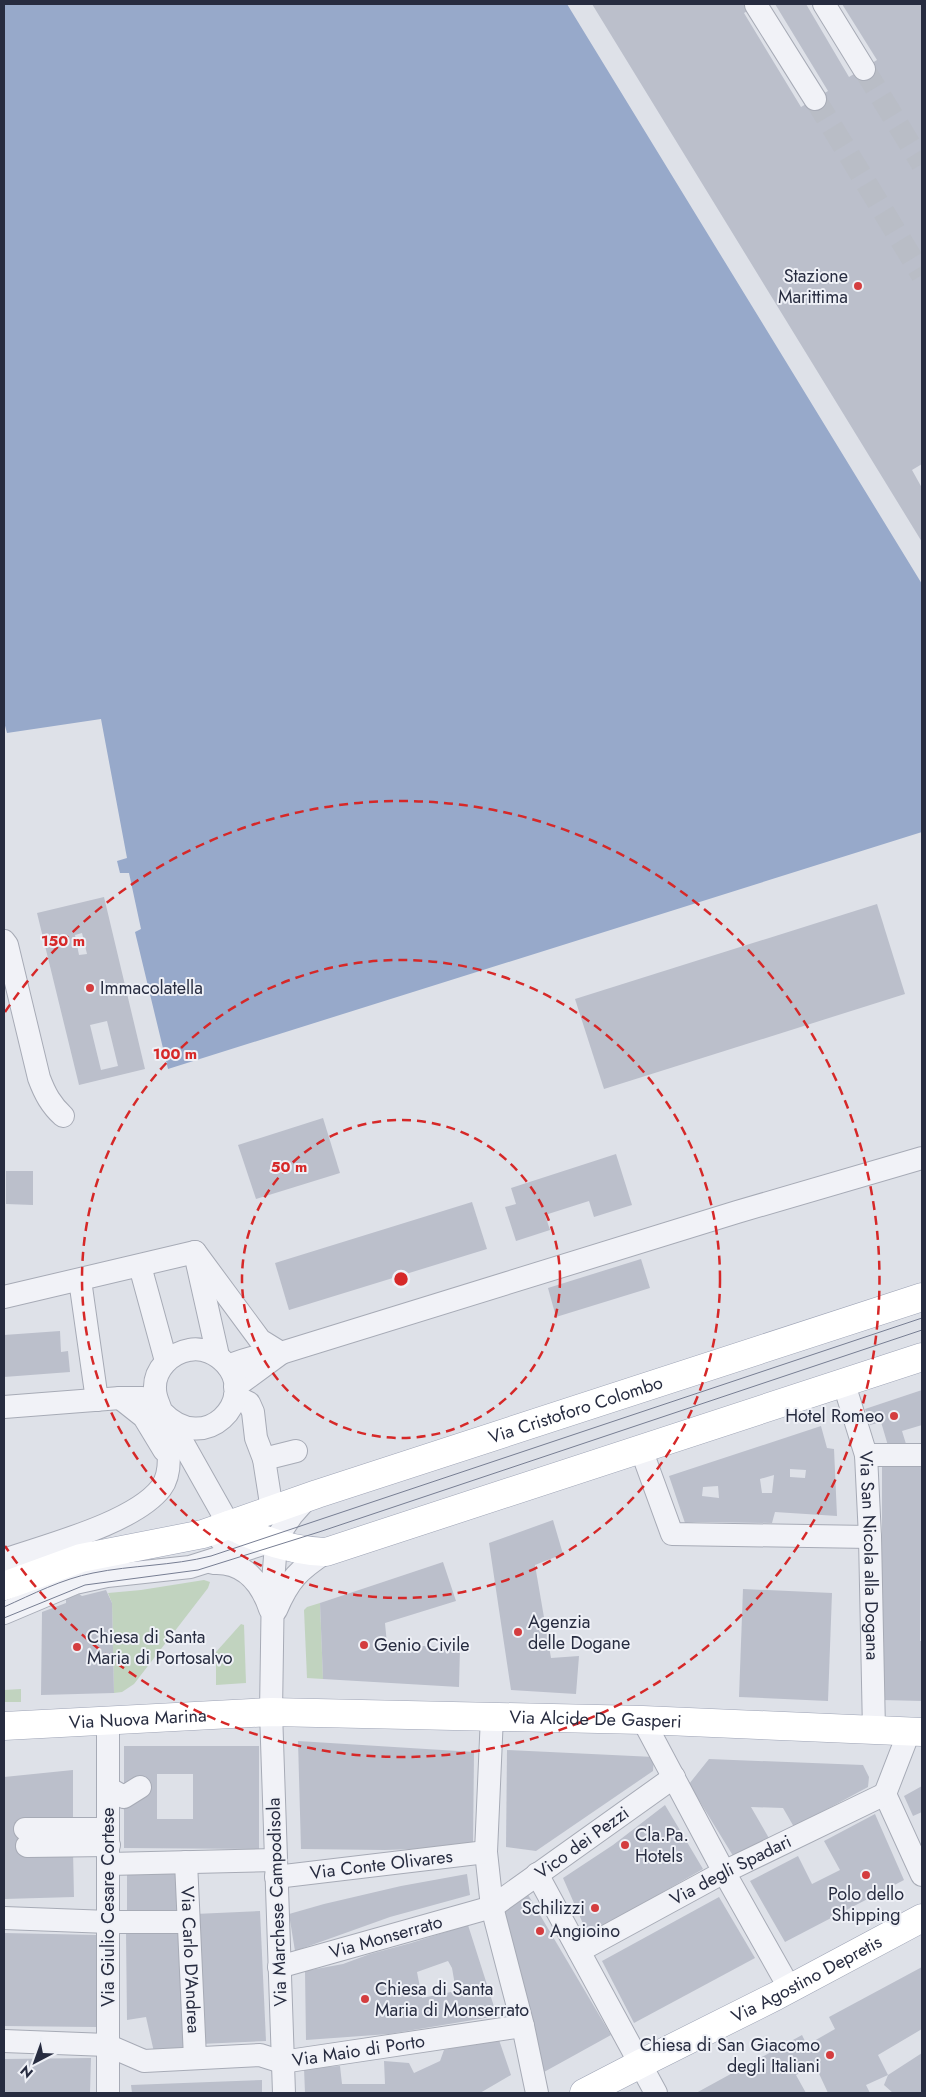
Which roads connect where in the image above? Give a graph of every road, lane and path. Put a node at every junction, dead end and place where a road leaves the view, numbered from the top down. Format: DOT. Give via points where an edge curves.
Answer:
graph roads {
  1 [pos="824,4"];
  2 [pos="756,5"];
  3 [pos="864,69"];
  4 [pos="815,99"];
  5 [pos="4,941"];
  6 [pos="63,1116"];
  7 [pos="922,1158"];
  8 [pos="195,1252"];
  9 [pos="140,1266"];
  10 [pos="80,1280"];
  11 [pos="4,1297"];
  12 [pos="922,1297"];
  13 [pos="281,1353"];
  14 [pos="922,1357"];
  15 [pos="166,1361"];
  16 [pos="223,1361"];
  17 [pos="844,1384"];
  18 [pos="235,1391"];
  19 [pos="120,1398"];
  20 [pos="97,1400"];
  21 [pos="4,1407"];
  22 [pos="163,1411"];
  23 [pos="641,1449"];
  24 [pos="296,1451"];
  25 [pos="866,1455"];
  26 [pos="922,1455"];
  27 [pos="264,1459"];
  28 [pos="169,1461"];
  29 [pos="308,1497"];
  30 [pos="272,1510"];
  31 [pos="229,1525"];
  32 [pos="870,1537"];
  33 [pos="273,1543"];
  34 [pos="326,1552"];
  35 [pos="4,1560"];
  36 [pos="205,1563"];
  37 [pos="4,1586"];
  38 [pos="4,1613"];
  39 [pos="273,1617"];
  40 [pos="271,1712"];
  41 [pos="492,1716"];
  42 [pos="643,1720"];
  43 [pos="108,1721"];
  44 [pos="4,1726"];
  45 [pos="874,1731"];
  46 [pos="916,1732"];
  47 [pos="674,1777"];
  48 [pos="140,1787"];
  49 [pos="108,1788"];
  50 [pos="885,1794"];
  51 [pos="26,1838"];
  52 [pos="109,1846"];
  53 [pos="486,1852"];
  54 [pos="186,1862"];
  55 [pos="276,1869"];
  56 [pos="724,1872"];
  57 [pos="537,1874"];
  58 [pos="922,1875"];
  59 [pos="492,1907"];
  60 [pos="4,1918"];
  61 [pos="922,1918"];
  62 [pos="109,1922"];
  63 [pos="188,1922"];
  64 [pos="579,1951"];
  65 [pos="279,1967"];
  66 [pos="790,1989"];
  67 [pos="523,2026"];
  68 [pos="4,2041"];
  69 [pos="107,2045"];
  70 [pos="194,2058"];
  71 [pos="282,2062"];
  72 [pos="640,2064"];
  73 [pos="108,2093"];
  74 [pos="284,2093"];
  75 [pos="537,2093"];
  76 [pos="584,2093"];
  77 [pos="656,2093"];
  1 -- 3 [label="street"];
  2 -- 4 [label="street"];
  5 -- 6 [label="street" via="39,1078 52,1106"];
  7 -- 13 [label="street"];
  8 -- 9 [label="street"];
  8 -- 13 [label="street" via="260,1340"];
  8 -- 16 [label="street"];
  9 -- 10 [label="street"];
  9 -- 15 [label="street"];
  10 -- 11 [label="street"];
  10 -- 20 [label="street"];
  12 -- 29 [label="main road, Via Cristoforo Colombo"];
  13 -- 16 [label="street"];
  13 -- 18 [label="street"];
  14 -- 17 [label="main road"];
  15 -- 16 [label="street" via="191,1349 205,1350"];
  15 -- 22 [label="street" via="154,1386"];
  16 -- 18 [label="street" via="234,1379"];
  17 -- 23 [label="main road"];
  17 -- 25 [label="street, Via San Nicola alla Dogana"];
  18 -- 22 [label="street" via="227,1414 206,1428 182,1428"];
  18 -- 27 [label="street" via="249,1403 253,1412 256,1438"];
  19 -- 20 [label="street"];
  19 -- 22 [label="street" via="141,1398"];
  19 -- 28 [label="street" via="144,1417"];
  20 -- 21 [label="street"];
  22 -- 28 [label="street"];
  22 -- 31 [label="street"];
  23 -- 32 [label="street" via="672,1534"];
  23 -- 34 [label="main road"];
  24 -- 27 [label="street"];
  25 -- 26 [label="street"];
  25 -- 32 [label="street, Via San Nicola alla Dogana"];
  27 -- 30 [label="street"];
  28 -- 35 [label="street" via="163,1486 128,1515"];
  29 -- 30 [label="main road, Via Cristoforo Colombo"];
  29 -- 33 [label="street" via="287,1520"];
  30 -- 31 [label="main road, Via Cristoforo Colombo"];
  31 -- 33 [label="main road"];
  31 -- 36 [label="street"];
  31 -- 37 [label="main road" via="174,1541 81,1558"];
  32 -- 45 [label="street, Via San Nicola alla Dogana"];
  33 -- 34 [label="main road"];
  33 -- 36 [label="street"];
  33 -- 39 [label="street, Via Marchese Campodisola"];
  34 -- 39 [label="street" via="296,1574 285,1588"];
  36 -- 38 [label="street" via="107,1576 75,1584"];
  36 -- 39 [label="street" via="233,1564 253,1577"];
  39 -- 40 [label="street, Via Marchese Campodisola"];
  40 -- 41 [label="main road, Via Alcide De Gasperi"];
  40 -- 43 [label="main road, Via Nuova Marina"];
  40 -- 55 [label="street, Via Marchese Campodisola"];
  41 -- 42 [label="main road, Via Alcide De Gasperi"];
  41 -- 53 [label="street"];
  42 -- 45 [label="main road, Via Alcide De Gasperi"];
  42 -- 47 [label="street"];
  43 -- 44 [label="main road, Via Nuova Marina"];
  43 -- 49 [label="street, Via Giulio Cesare Cortese"];
  45 -- 46 [label="main road, Via Alcide De Gasperi"];
  46 -- 50 [label="street"];
  47 -- 56 [label="street"];
  47 -- 57 [label="street, Vico dei Pezzi"];
  48 -- 49 [label="street" via="124,1797"];
  49 -- 52 [label="street, Via Giulio Cesare Cortese"];
  50 -- 56 [label="street, Via degli Spadari"];
  50 -- 58 [label="street"];
  51 -- 52 [label="street, Via Conte Olivares"];
  52 -- 54 [label="street, Via Conte Olivares"];
  52 -- 62 [label="street, Via Giulio Cesare Cortese"];
  53 -- 55 [label="street, Via Conte Olivares"];
  53 -- 59 [label="street"];
  54 -- 55 [label="street, Via Conte Olivares"];
  54 -- 63 [label="street, Via Carlo D'Andrea"];
  55 -- 65 [label="street, Via Marchese Campodisola"];
  56 -- 64 [label="street, Via degli Spadari"];
  56 -- 66 [label="street"];
  57 -- 59 [label="street, Vico dei Pezzi"];
  57 -- 64 [label="street"];
  59 -- 65 [label="street, Via Monserrato"];
  59 -- 67 [label="street"];
  60 -- 62 [label="street"];
  61 -- 66 [label="main road, Via Agostino Depretis"];
  62 -- 63 [label="street"];
  62 -- 69 [label="street, Via Giulio Cesare Cortese"];
  63 -- 70 [label="street, Via Carlo D'Andrea"];
  64 -- 72 [label="street"];
  65 -- 71 [label="street, Via Marchese Campodisola"];
  66 -- 72 [label="main road, Via Agostino Depretis"];
  67 -- 71 [label="street, Via Maio di Porto"];
  67 -- 75 [label="street"];
  68 -- 69 [label="street"];
  69 -- 70 [label="street, Via Maio di Porto" via="144,2061"];
  69 -- 73 [label="street, Via Giulio Cesare Cortese"];
  70 -- 71 [label="street, Via Maio di Porto" via="260,2055"];
  71 -- 74 [label="street, Via Marchese Campodisola"];
  72 -- 76 [label="main road, Via Agostino Depretis"];
  72 -- 77 [label="street"];
}
